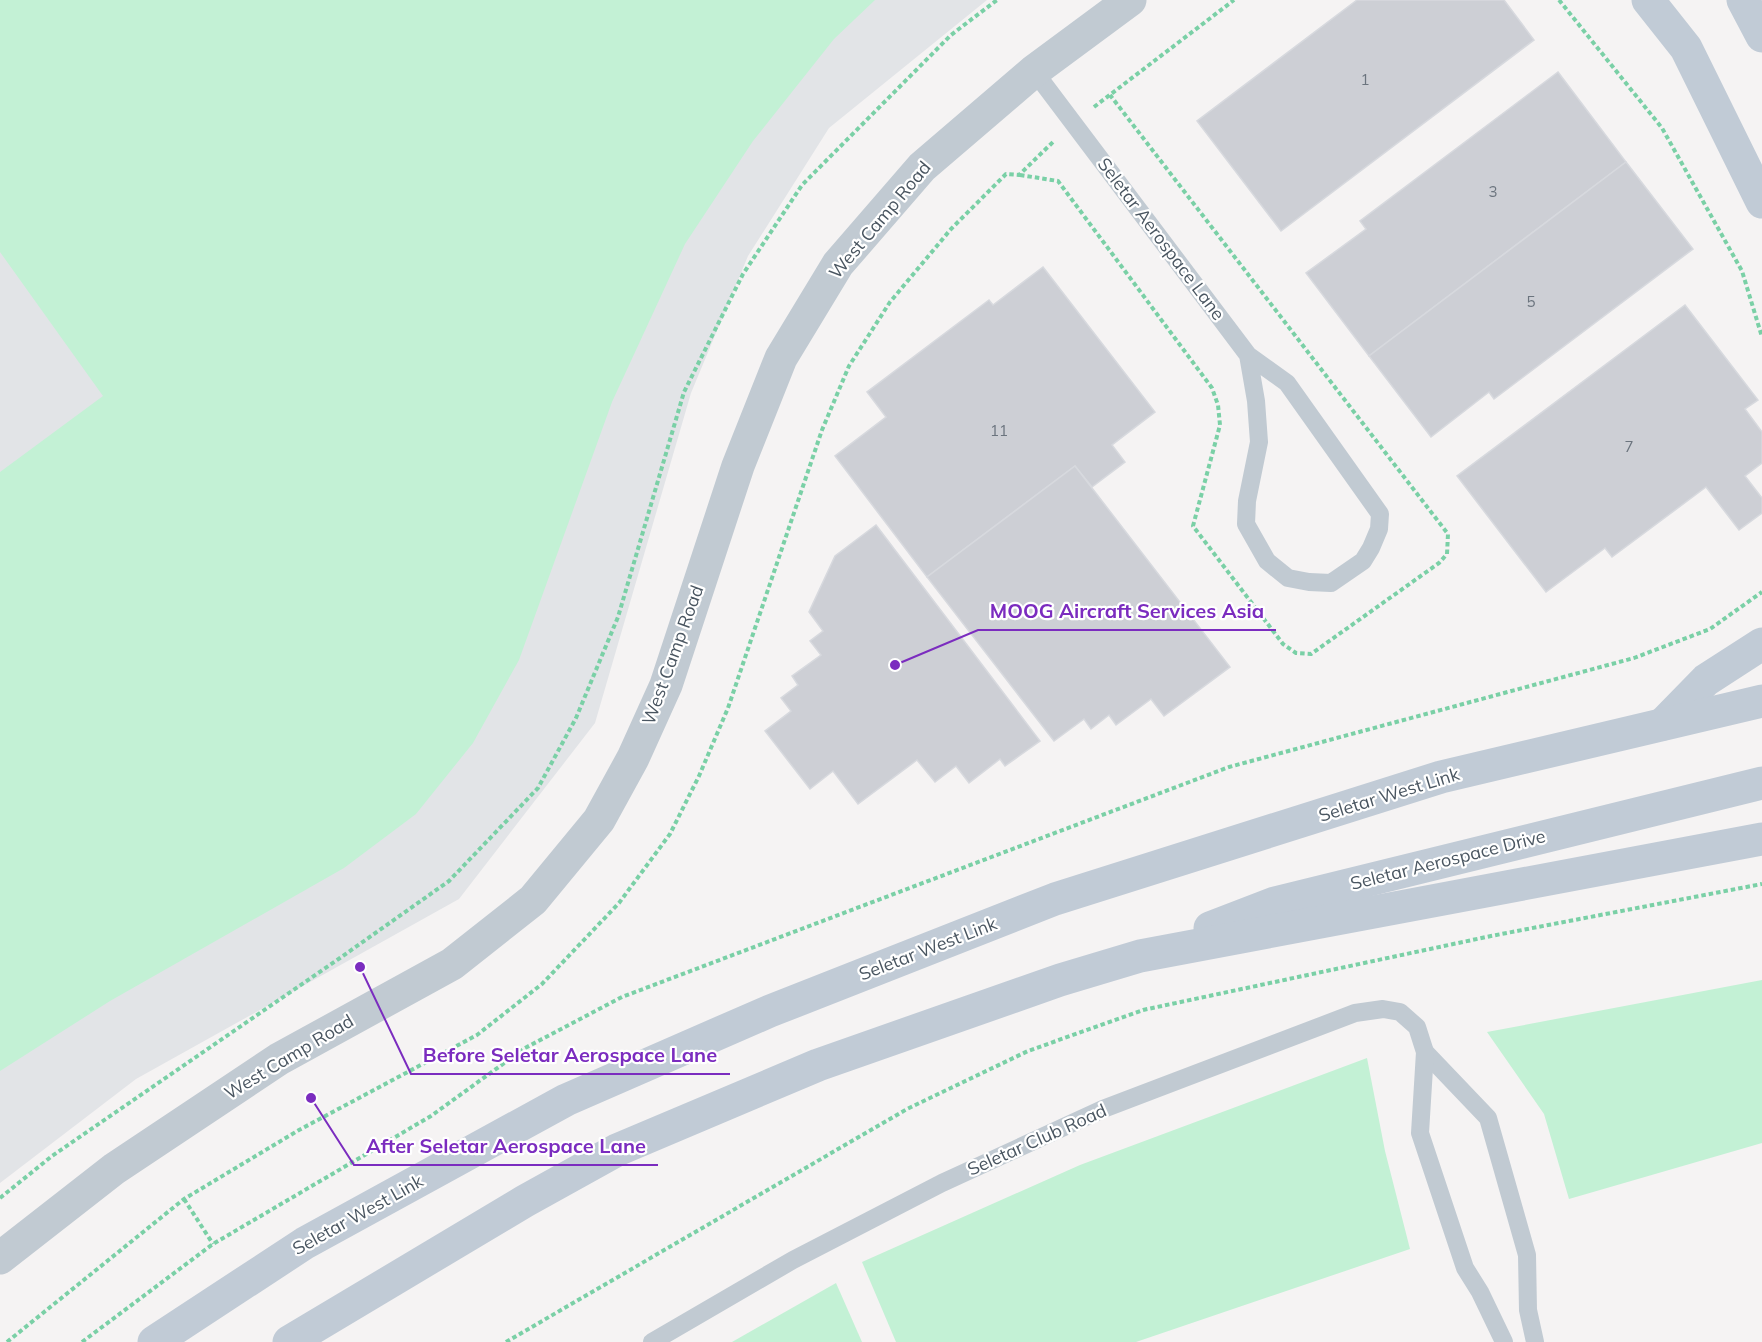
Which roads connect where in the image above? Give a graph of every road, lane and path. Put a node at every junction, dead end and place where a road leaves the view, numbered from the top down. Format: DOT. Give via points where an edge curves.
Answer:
graph roads {
  1 [pos="997,0"];
  2 [pos="1130,0"];
  3 [pos="1559,0"];
  4 [pos="1648,0"];
  5 [pos="1743,0"];
  6 [pos="1762,36"];
  7 [pos="1034,71"];
  8 [pos="1762,202"];
  9 [pos="1762,337"];
  10 [pos="1248,355"];
  11 [pos="1762,644"];
  12 [pos="1762,701"];
  13 [pos="1663,724"];
  14 [pos="1762,783"];
  15 [pos="1762,839"];
  16 [pos="1762,884"];
  17 [pos="1140,956"];
  18 [pos="1425,1052"];
  19 [pos="0,1198"];
  20 [pos="184,1199"];
  21 [pos="213,1244"];
  22 [pos="0,1258"];
  23 [pos="318,1332"];
  24 [pos="154,1342"];
  25 [pos="289,1342"];
  26 [pos="506,1342"];
  27 [pos="652,1342"];
  28 [pos="1504,1342"];
  29 [pos="1535,1342"];
  1 -- 19 [label="path" via="951,34 802,185 743,274 684,392 618,617 576,718 538,788 449,881 52,1156"];
  2 -- 7 [label="street, West Camp Road"];
  3 -- 9 [label="path" via="1662,128 1742,271"];
  4 -- 8 [label="main road" via="1686,48"];
  5 -- 6 [label="main road"];
  7 -- 10 [label="lane, Seletar Aerospace Lane"];
  7 -- 22 [label="street, West Camp Road" via="922,167 838,264 798,329 781,358 738,466 666,685 633,758 598,820 533,900 452,964 279,1059 114,1169"];
  10 -- 10 [label="lane, Seletar Aerospace Lane" via="1287,383 1380,514 1379,529 1363,561 1331,583 1288,578 1267,561 1246,524 1259,442"];
  11 -- 13 [label="main road" via="1706,680"];
  12 -- 13 [label="main road, Seletar West Link"];
  13 -- 24 [label="main road, Seletar West Link" via="1441,777 1055,899 770,1011 566,1100 305,1243"];
  14 -- 17 [label="main road, Seletar Aerospace Drive" via="1275,903"];
  15 -- 17 [label="main road"];
  16 -- 26 [label="path" via="1491,936 1143,1010 1028,1051 907,1108"];
  17 -- 23 [label="main road" via="819,1065 617,1150 525,1201"];
  18 -- 27 [label="lane, Seletar Club Road" via="1417,1027 1400,1012 1355,1013 1103,1109 942,1183 793,1260"];
  18 -- 28 [label="lane, Seletar Club Road" via="1420,1133 1465,1268"];
  18 -- 29 [label="lane, Seletar Club Road" via="1488,1118 1527,1255 1528,1310"];
  20 -- 21 [label="path"];
  23 -- 25 [label="main road"];
}
